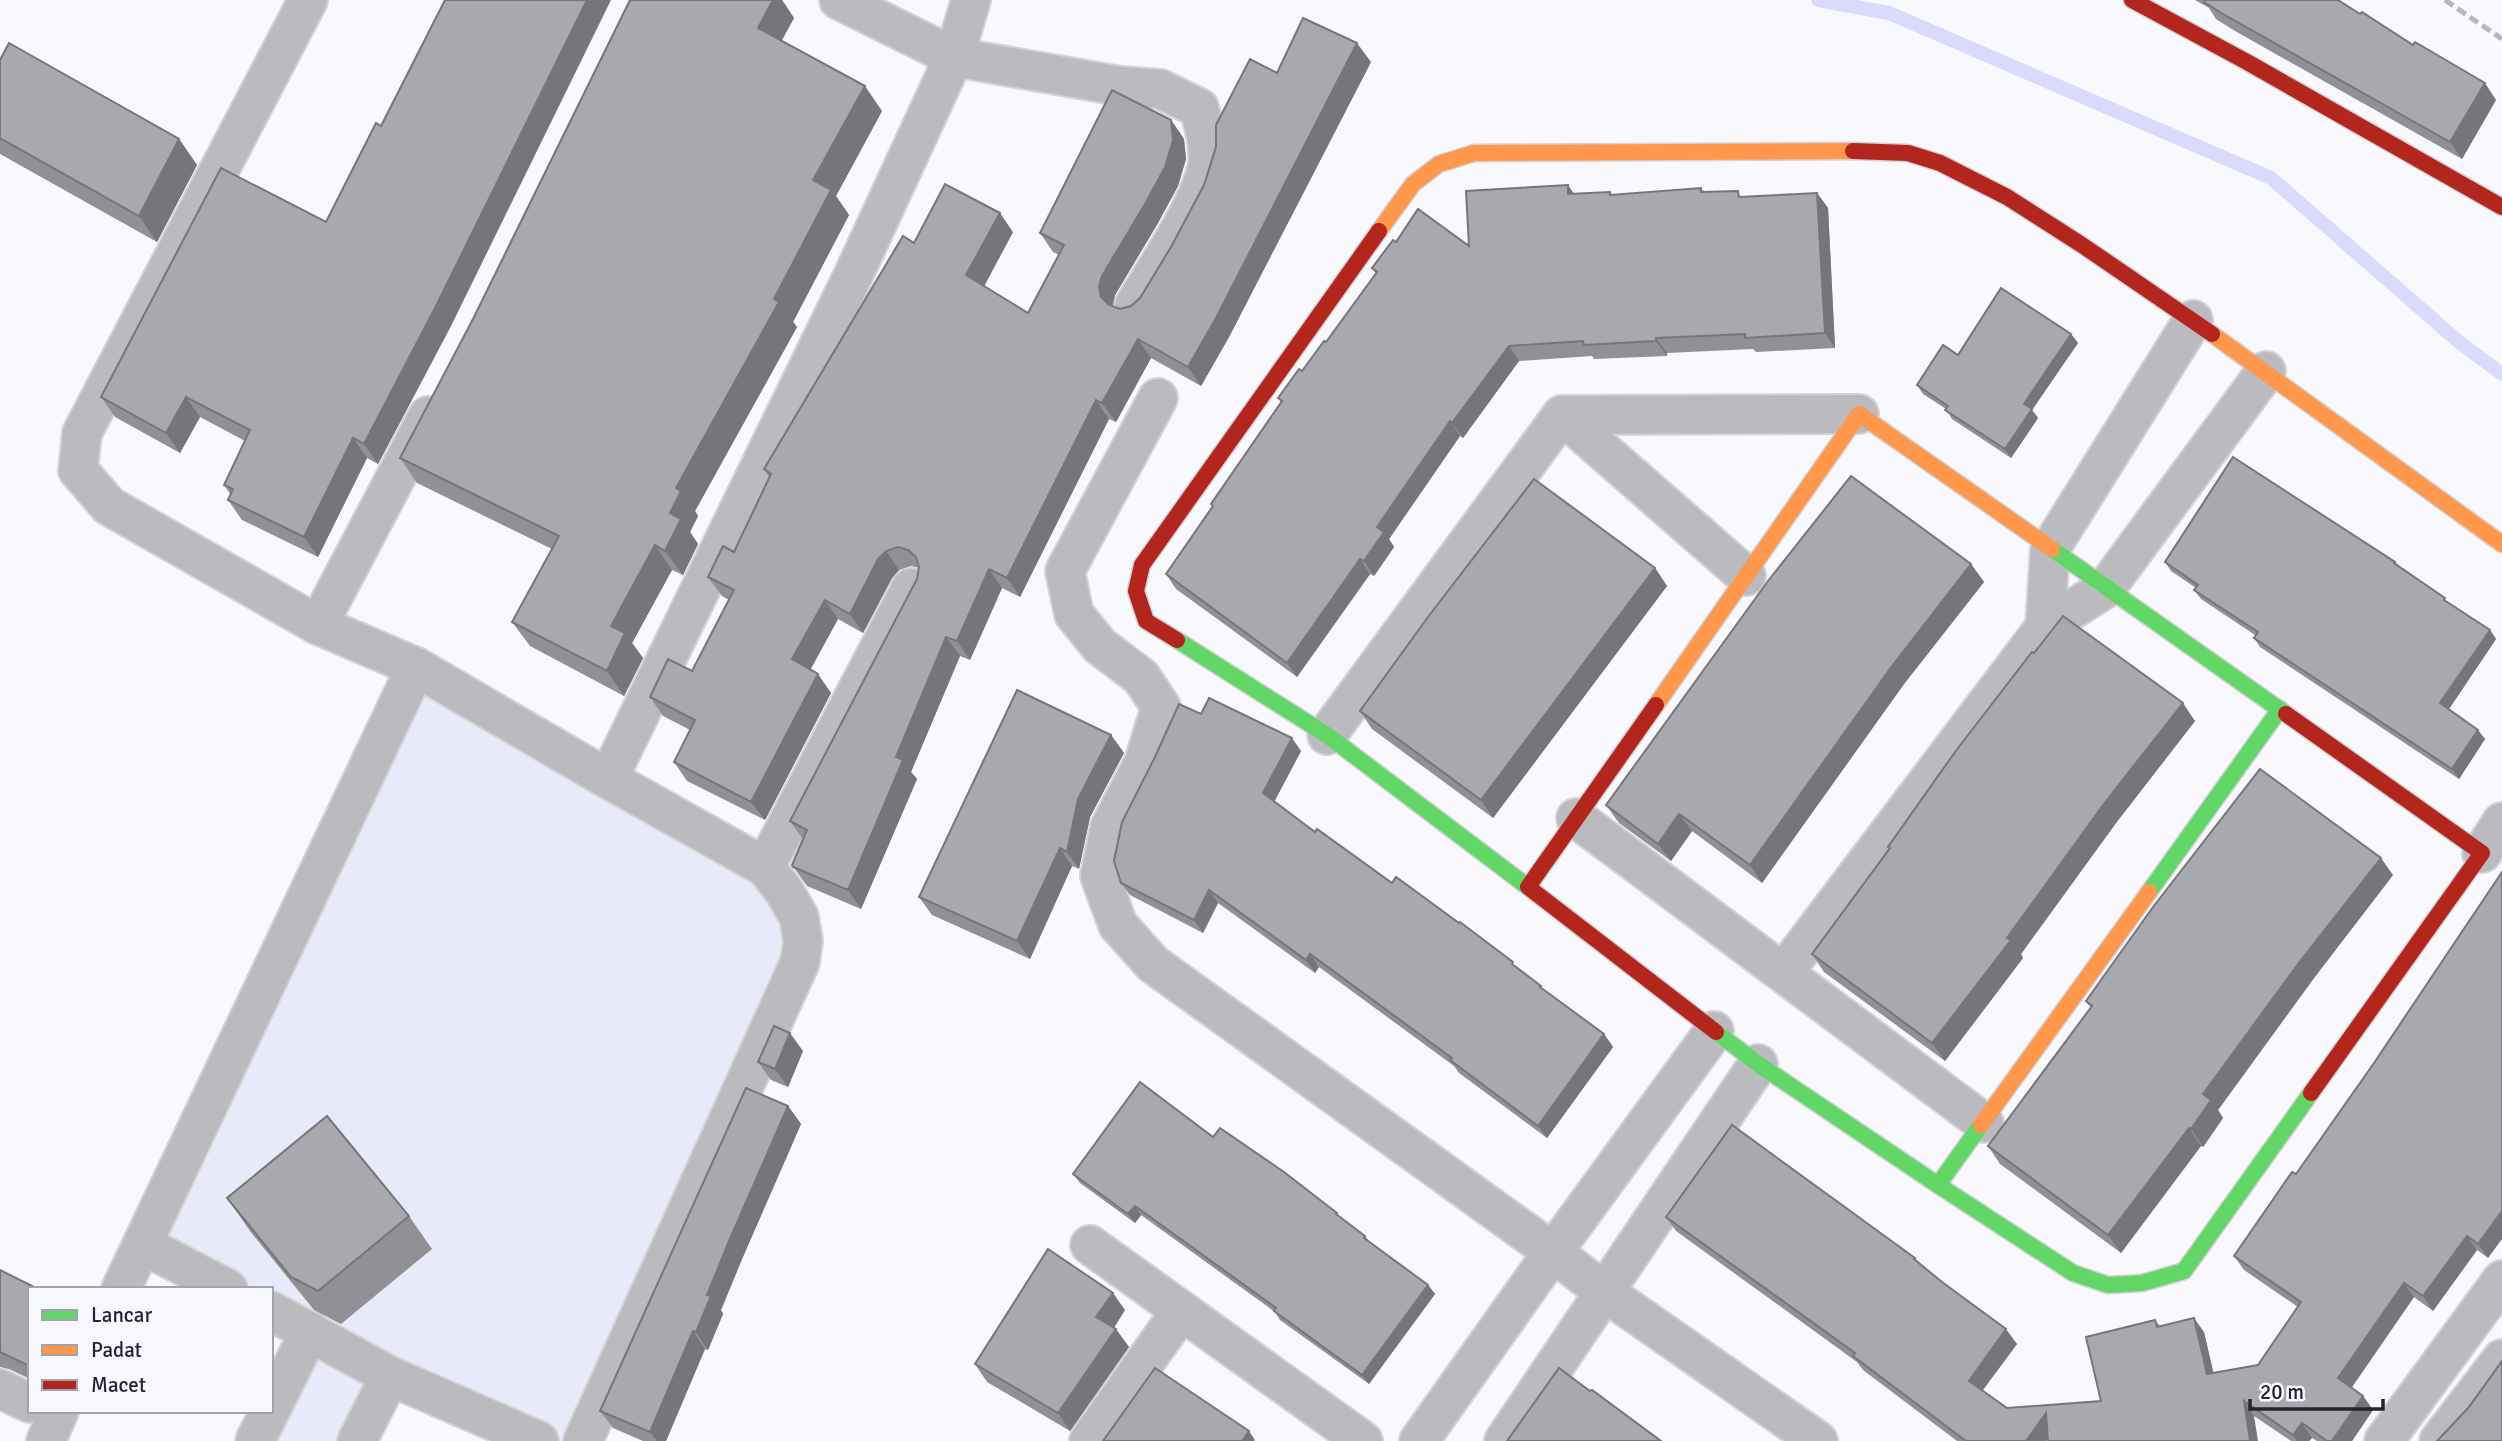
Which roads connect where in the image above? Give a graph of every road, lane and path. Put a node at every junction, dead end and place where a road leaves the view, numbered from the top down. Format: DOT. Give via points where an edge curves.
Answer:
graph roads {
  1 [pos="308,0"];
  2 [pos="839,0"];
  3 [pos="971,0"];
  4 [pos="2132,0"];
  5 [pos="954,57"];
  6 [pos="2502,207"];
  7 [pos="1134,306"];
  8 [pos="2193,320"];
  9 [pos="2266,371"];
  10 [pos="446,383"];
  11 [pos="1158,398"];
  12 [pos="1859,414"];
  13 [pos="1562,415"];
  14 [pos="2502,544"];
  15 [pos="2050,549"];
  16 [pos="1746,576"];
  17 [pos="911,588"];
  18 [pos="2106,588"];
  19 [pos="318,625"];
  20 [pos="2045,627"];
  21 [pos="416,667"];
  22 [pos="2280,709"];
  23 [pos="1327,735"];
  24 [pos="608,779"];
  25 [pos="1576,818"];
  26 [pos="2502,822"];
  27 [pos="2482,853"];
  28 [pos="765,867"];
  29 [pos="1528,887"];
  30 [pos="1784,972"];
  31 [pos="1714,1031"];
  32 [pos="1759,1064"];
  33 [pos="1983,1123"];
  34 [pos="1938,1185"];
  35 [pos="143,1245"];
  36 [pos="1090,1245"];
  37 [pos="1553,1252"];
  38 [pos="2502,1280"];
  39 [pos="122,1287"];
  40 [pos="224,1287"];
  41 [pos="1603,1291"];
  42 [pos="1181,1311"];
  43 [pos="273,1312"];
  44 [pos="310,1331"];
  45 [pos="2502,1359"];
  46 [pos="390,1376"];
  47 [pos="0,1389"];
  48 [pos="28,1405"];
  49 [pos="273,1406"];
  50 [pos="269,1413"];
  51 [pos="1345,1436"];
  52 [pos="255,1441"];
  53 [pos="358,1441"];
  54 [pos="540,1441"];
  55 [pos="583,1441"];
  56 [pos="1089,1441"];
  57 [pos="1419,1441"];
  58 [pos="1503,1441"];
  59 [pos="1818,1441"];
  60 [pos="2384,1441"];
  61 [pos="2439,1441"];
  1 -- 19 [label="street" via="82,433 78,470 109,506"];
  2 -- 5 [label="street"];
  3 -- 5 [label="street"];
  4 -- 6 [label="street"];
  5 -- 7 [label="street" via="1160,89 1199,108 1208,164 1201,191"];
  5 -- 24 [label="street" via="852,278"];
  8 -- 9 [label="street"];
  8 -- 15 [label="street"];
  8 -- 23 [label="street" via="2007,197 1908,152 1474,153 1439,164 1413,184 1142,565 1136,590 1146,621"];
  9 -- 14 [label="street"];
  9 -- 18 [label="street"];
  10 -- 19 [label="street"];
  11 -- 37 [label="street" via="1065,571 1074,614 1100,646 1141,677 1161,707 1144,762 1111,827 1100,876 1118,925 1153,964"];
  12 -- 13 [label="street"];
  12 -- 15 [label="street"];
  12 -- 16 [label="street"];
  13 -- 16 [label="street"];
  13 -- 23 [label="street"];
  15 -- 18 [label="street"];
  15 -- 20 [label="street"];
  16 -- 25 [label="street"];
  17 -- 28 [label="street"];
  18 -- 20 [label="street"];
  18 -- 22 [label="street"];
  19 -- 21 [label="street"];
  20 -- 30 [label="street"];
  21 -- 24 [label="street"];
  21 -- 35 [label="street"];
  22 -- 27 [label="street"];
  22 -- 33 [label="street"];
  23 -- 29 [label="street"];
  24 -- 28 [label="street"];
  25 -- 29 [label="street"];
  25 -- 30 [label="street"];
  26 -- 27 [label="street"];
  27 -- 34 [label="street" via="2184,1271 2142,1283 2108,1285 2073,1273"];
  28 -- 55 [label="street" via="799,917 800,962"];
  29 -- 31 [label="street"];
  30 -- 33 [label="street"];
  31 -- 32 [label="street"];
  31 -- 37 [label="street"];
  32 -- 34 [label="street"];
  32 -- 41 [label="street"];
  33 -- 34 [label="street"];
  35 -- 39 [label="street"];
  35 -- 40 [label="street"];
  36 -- 42 [label="street"];
  37 -- 41 [label="street"];
  37 -- 57 [label="street"];
  38 -- 60 [label="street"];
  41 -- 58 [label="street"];
  41 -- 59 [label="street"];
  42 -- 51 [label="street"];
  42 -- 56 [label="street"];
  43 -- 44 [label="street"];
  44 -- 46 [label="street"];
  44 -- 49 [label="street"];
  45 -- 61 [label="street"];
  46 -- 53 [label="street"];
  46 -- 54 [label="street"];
  47 -- 48 [label="street"];
  50 -- 52 [label="street"];
}
